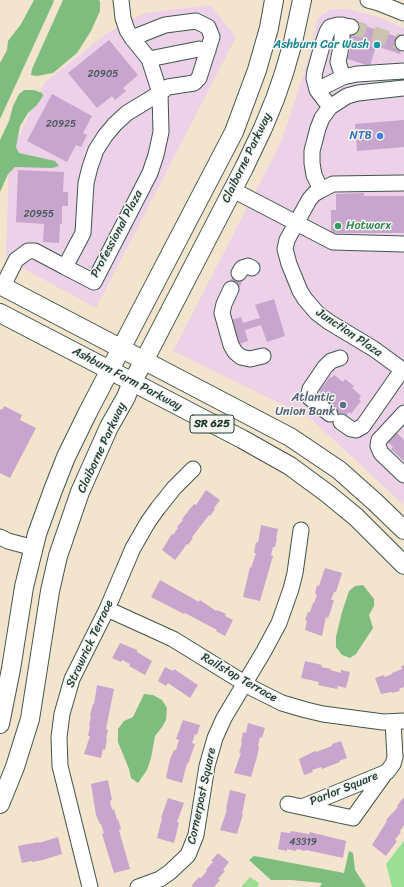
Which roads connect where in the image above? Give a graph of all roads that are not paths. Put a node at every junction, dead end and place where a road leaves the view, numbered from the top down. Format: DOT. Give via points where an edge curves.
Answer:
graph roads {
  1 [pos="121,0"];
  2 [pos="274,0"];
  3 [pos="302,0"];
  4 [pos="368,0"];
  5 [pos="404,13"];
  6 [pos="132,38"];
  7 [pos="208,51"];
  8 [pos="149,59"];
  9 [pos="404,71"];
  10 [pos="343,77"];
  11 [pos="404,88"];
  12 [pos="317,90"];
  13 [pos="160,93"];
  14 [pos="330,107"];
  15 [pos="404,183"];
  16 [pos="232,190"];
  17 [pos="321,190"];
  18 [pos="296,223"];
  19 [pos="404,244"];
  20 [pos="65,267"];
  21 [pos="1,285"];
  22 [pos="231,289"];
  23 [pos="0,313"];
  24 [pos="121,348"];
  25 [pos="263,356"];
  26 [pos="340,358"];
  27 [pos="144,361"];
  28 [pos="109,370"];
  29 [pos="403,370"];
  30 [pos="132,382"];
  31 [pos="401,423"];
  32 [pos="193,468"];
  33 [pos="404,468"];
  34 [pos="404,475"];
  35 [pos="301,530"];
  36 [pos="404,530"];
  37 [pos="0,537"];
  38 [pos="34,548"];
  39 [pos="404,565"];
  40 [pos="107,608"];
  41 [pos="244,683"];
  42 [pos="398,721"];
  43 [pos="0,724"];
  44 [pos="387,772"];
  45 [pos="0,804"];
  46 [pos="90,887"];
  47 [pos="138,887"];
  1 -- 6 [label="street, Professional Plaza" via="123,18"];
  2 -- 24 [label="main road, Claiborne Parkway" via="257,70 236,126"];
  3 -- 16 [label="main road, Claiborne Parkway" via="293,42 275,99"];
  4 -- 5 [label="street"];
  6 -- 7 [label="street" via="165,24 196,21 208,27 212,36"];
  6 -- 8 [label="street, Professional Plaza"];
  7 -- 8 [label="street" via="199,49"];
  7 -- 13 [label="street" via="194,83 168,87"];
  8 -- 13 [label="street, Professional Plaza"];
  9 -- 10 [label="street"];
  10 -- 12 [label="street"];
  10 -- 12 [label="street" via="338,62 346,26 335,25 327,32 315,71"];
  11 -- 14 [label="street" via="358,93 347,96"];
  12 -- 14 [label="street"];
  13 -- 20 [label="street" via="123,116 96,150 86,183 83,233"];
  13 -- 20 [label="street, Professional Plaza" via="161,132 150,173 94,282"];
  14 -- 17 [label="street" via="322,118 312,151 314,175"];
  15 -- 17 [label="street" via="333,184"];
  16 -- 18 [label="street"];
  16 -- 27 [label="main road, Claiborne Parkway"];
  17 -- 18 [label="street, Junction Plaza" via="308,200"];
  18 -- 19 [label="street" via="333,242"];
  18 -- 29 [label="street, Junction Plaza" via="285,249 305,299 329,322"];
  20 -- 21 [label="street" via="35,251 28,251 16,260"];
  21 -- 24 [label="main road, Ashburn Farm Parkway / SR 625"];
  22 -- 25 [label="street" via="222,313 231,345 241,357 250,359"];
  23 -- 28 [label="main road, Ashburn Farm Parkway / SR 625"];
  24 -- 27 [label="main road, Ashburn Farm Parkway / SR 625"];
  24 -- 28 [label="main road, Claiborne Parkway"];
  26 -- 29 [label="street" via="325,366 308,394 350,429 356,430 362,426"];
  27 -- 30 [label="main road, Claiborne Parkway"];
  27 -- 36 [label="main road, Ashburn Farm Parkway / SR 625" via="290,437 339,470"];
  28 -- 30 [label="main road, Ashburn Farm Parkway / SR 625"];
  28 -- 38 [label="main road, Claiborne Parkway" via="66,457"];
  30 -- 39 [label="main road, Ashburn Farm Parkway / SR 625" via="267,453 306,477 356,517"];
  30 -- 45 [label="main road, Claiborne Parkway" via="93,461 62,543 44,620 30,719 16,767"];
  31 -- 33 [label="street" via="383,444 385,450"];
  31 -- 34 [label="street" via="379,440 378,446 381,453"];
  32 -- 40 [label="street, Strawrick Terrace" via="148,522 128,559"];
  35 -- 41 [label="street, Cornerpost Square" via="300,548 291,589 279,623"];
  37 -- 38 [label="street"];
  38 -- 43 [label="main road, Claiborne Parkway" via="24,587"];
  40 -- 41 [label="street, Railstop Terrace" via="173,639"];
  40 -- 46 [label="street, Strawrick Terrace" via="72,679 60,731 62,779"];
  41 -- 42 [label="street, Railstop Terrace" via="282,703 306,710 383,722"];
  41 -- 47 [label="street, Cornerpost Square" via="224,718 210,753 196,835 188,855 160,879"];
  42 -- 44 [label="street, Parlor Square" via="393,764"];
  44 -- 44 [label="street, Parlor Square" via="295,806 353,818"];
}
